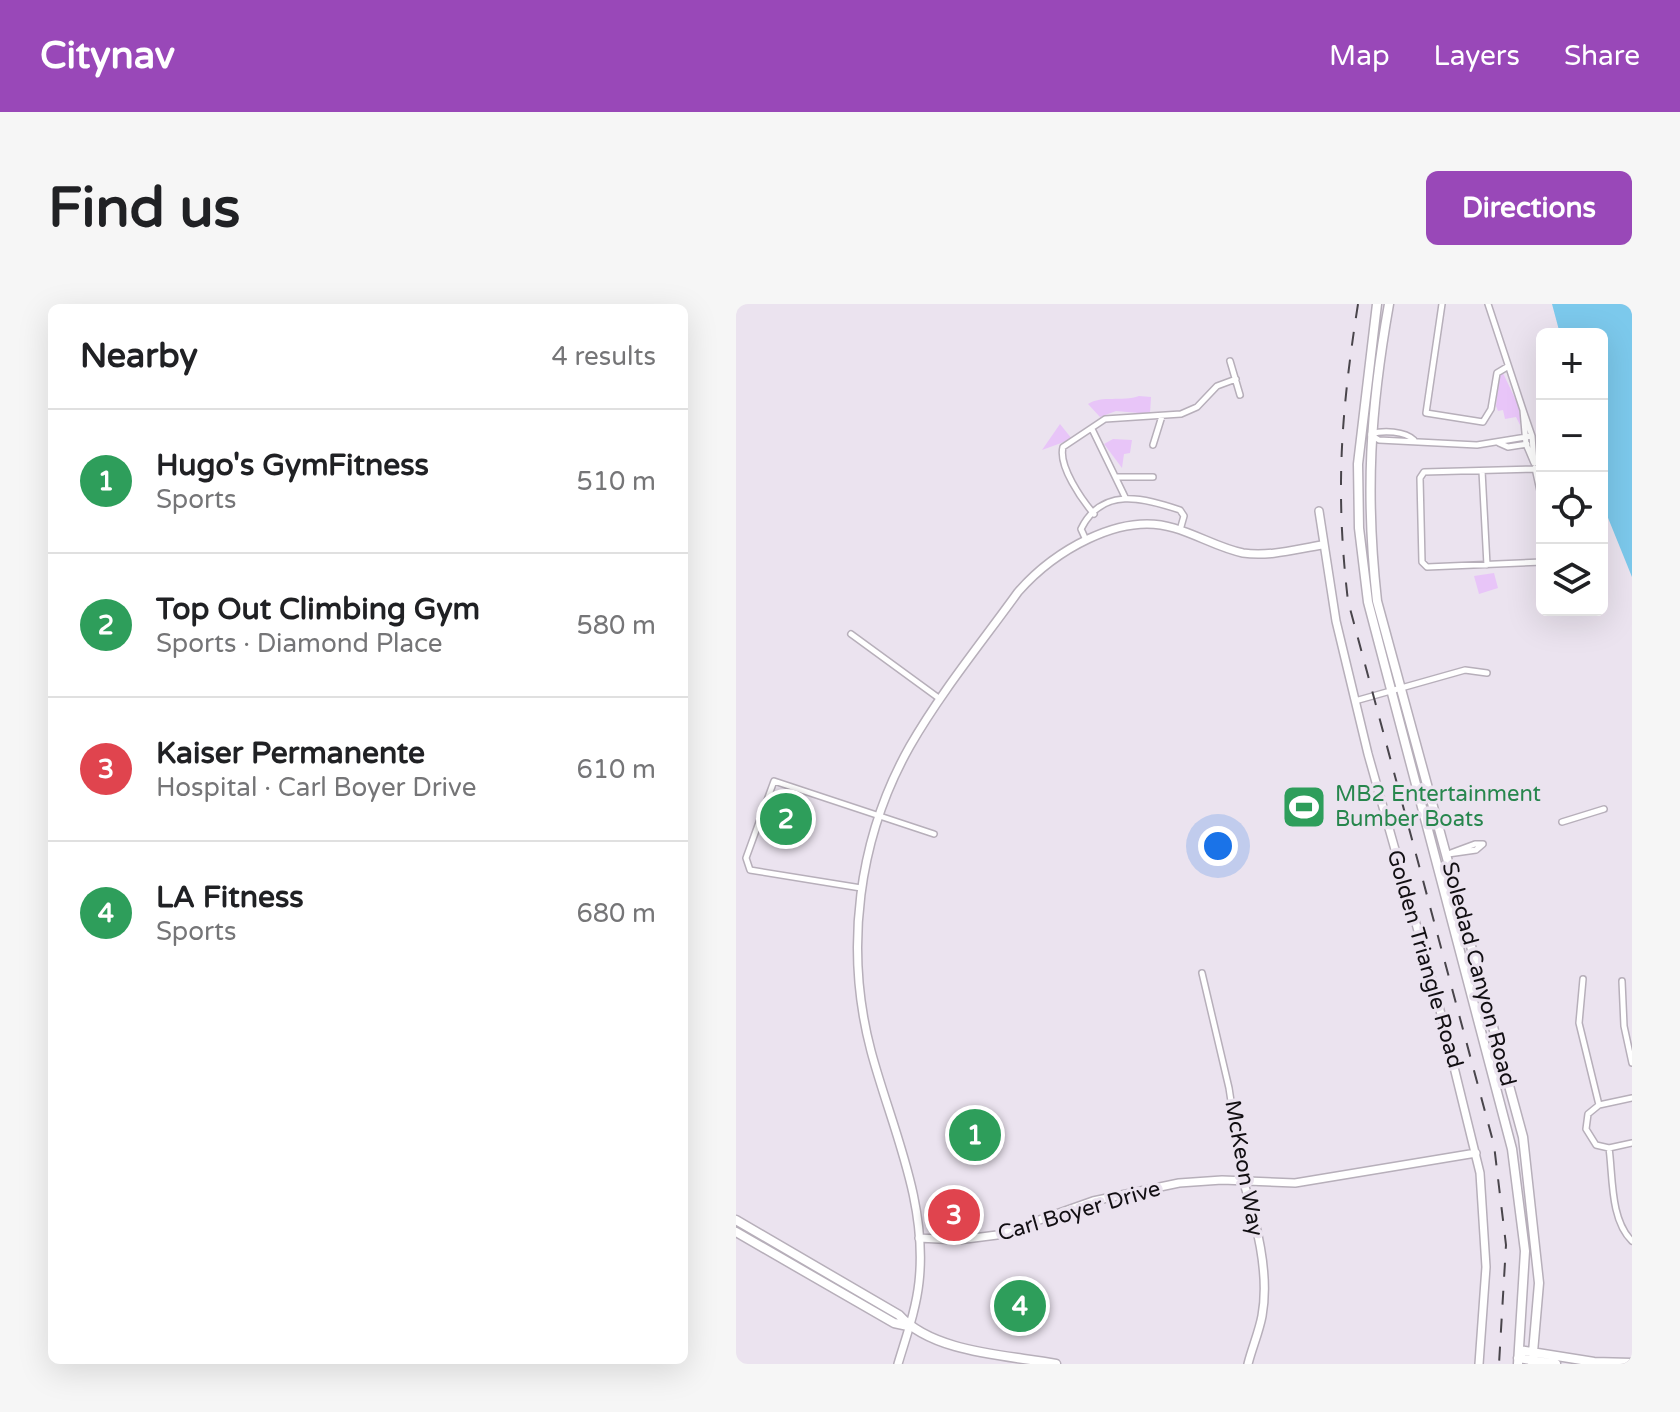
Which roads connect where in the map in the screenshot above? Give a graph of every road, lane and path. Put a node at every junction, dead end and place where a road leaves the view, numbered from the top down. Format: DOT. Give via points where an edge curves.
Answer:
graph roads {
  1 [pos="1377,304"];
  2 [pos="1389,304"];
  3 [pos="1442,304"];
  4 [pos="1488,304"];
  5 [pos="1230,361"];
  6 [pos="1507,367"];
  7 [pos="1236,379"];
  8 [pos="1240,395"];
  9 [pos="1162,416"];
  10 [pos="1092,429"];
  11 [pos="1360,433"];
  12 [pos="1370,434"];
  13 [pos="1529,440"];
  14 [pos="1153,445"];
  15 [pos="1534,466"];
  16 [pos="1482,471"];
  17 [pos="1536,474"];
  18 [pos="1116,477"];
  19 [pos="1153,477"];
  20 [pos="1125,497"];
  21 [pos="1319,511"];
  22 [pos="1094,514"];
  23 [pos="1180,530"];
  24 [pos="1086,541"];
  25 [pos="1322,545"];
  26 [pos="1536,562"];
  27 [pos="1487,565"];
  28 [pos="851,634"];
  29 [pos="1487,673"];
  30 [pos="1395,690"];
  31 [pos="940,700"];
  32 [pos="1355,701"];
  33 [pos="1422,806"];
  34 [pos="1604,809"];
  35 [pos="879,816"];
  36 [pos="1562,822"];
  37 [pos="934,834"];
  38 [pos="1448,854"];
  39 [pos="861,888"];
  40 [pos="1461,950"];
  41 [pos="1202,973"];
  42 [pos="1583,979"];
  43 [pos="1622,981"];
  44 [pos="1632,1063"];
  45 [pos="1632,1098"];
  46 [pos="1599,1105"];
  47 [pos="1502,1109"];
  48 [pos="1522,1141"];
  49 [pos="1632,1143"];
  50 [pos="1609,1148"];
  51 [pos="1476,1153"];
  52 [pos="1243,1180"];
  53 [pos="736,1220"];
  54 [pos="1524,1222"];
  55 [pos="736,1232"];
  56 [pos="919,1238"];
  57 [pos="1632,1241"];
  58 [pos="909,1326"];
  59 [pos="1519,1358"];
  60 [pos="1533,1359"];
  61 [pos="1632,1363"];
  62 [pos="898,1364"];
  63 [pos="1056,1364"];
  64 [pos="1248,1364"];
  65 [pos="1479,1364"];
  66 [pos="1556,1364"];
  1 -- 11 [label="main road, Soledad Canyon Road"];
  2 -- 12 [label="main road, Soledad Canyon Road"];
  3 -- 6 [label="street" via="1426,413 1483,422 1491,409 1497,373"];
  4 -- 6 [label="street"];
  5 -- 7 [label="street"];
  6 -- 13 [label="street"];
  7 -- 8 [label="street"];
  7 -- 9 [label="street" via="1217,386 1187,412"];
  9 -- 10 [label="street" via="1105,419"];
  9 -- 14 [label="street"];
  10 -- 18 [label="street"];
  10 -- 22 [label="street" via="1061,451"];
  11 -- 12 [label="main road"];
  11 -- 30 [label="main road, Soledad Canyon Road" via="1359,528 1366,588"];
  12 -- 13 [label="street" via="1379,440 1453,445 1498,442 1508,447"];
  12 -- 30 [label="main road, Soledad Canyon Road" via="1369,528"];
  13 -- 15 [label="street"];
  15 -- 16 [label="street"];
  15 -- 17 [label="street"];
  16 -- 27 [label="street"];
  16 -- 27 [label="street" via="1421,474 1423,565"];
  18 -- 19 [label="street"];
  18 -- 20 [label="street"];
  20 -- 22 [label="street"];
  20 -- 23 [label="street" via="1180,510"];
  21 -- 25 [label="street, Golden Triangle Road"];
  22 -- 24 [label="street" via="1081,526"];
  23 -- 24 [label="street" via="1135,524"];
  23 -- 25 [label="street" via="1252,554"];
  24 -- 31 [label="street" via="1024,585"];
  25 -- 32 [label="street, Golden Triangle Road"];
  26 -- 27 [label="street"];
  28 -- 31 [label="street"];
  29 -- 30 [label="street" via="1465,670"];
  30 -- 32 [label="street"];
  30 -- 33 [label="main road, Soledad Canyon Road"];
  30 -- 38 [label="main road, Soledad Canyon Road"];
  31 -- 35 [label="street" via="900,765"];
  32 -- 51 [label="street, Golden Triangle Road"];
  33 -- 38 [label="main road" via="1439,849"];
  33 -- 40 [label="main road, Soledad Canyon Road"];
  34 -- 36 [label="street"];
  35 -- 37 [label="street"];
  35 -- 39 [label="street"];
  35 -- 39 [label="street" via="774,781 746,858 750,870"];
  38 -- 38 [label="street" via="1476,850 1483,844 1475,844"];
  38 -- 40 [label="main road" via="1444,866"];
  38 -- 48 [label="main road, Soledad Canyon Road"];
  39 -- 56 [label="street" via="857,949 863,1013 908,1173"];
  40 -- 47 [label="main road, Soledad Canyon Road"];
  41 -- 52 [label="street, McKeon Way" via="1229,1088"];
  42 -- 46 [label="street" via="1579,1023"];
  43 -- 44 [label="street"];
  45 -- 46 [label="street"];
  46 -- 50 [label="street" via="1588,1114 1586,1129 1596,1145"];
  47 -- 48 [label="main road"];
  47 -- 54 [label="main road, Soledad Canyon Road"];
  48 -- 54 [label="main road"];
  48 -- 60 [label="main road, Soledad Canyon Road" via="1538,1249"];
  49 -- 50 [label="street"];
  50 -- 57 [label="street" via="1617,1212"];
  51 -- 52 [label="street, Carl Boyer Drive" via="1295,1183"];
  51 -- 65 [label="street, Golden Triangle Road" via="1486,1256"];
  52 -- 56 [label="street, Carl Boyer Drive" via="1189,1181 1107,1198 987,1237"];
  52 -- 64 [label="street, McKeon Way" via="1255,1222 1263,1286 1262,1315"];
  53 -- 58 [label="main road" via="899,1315"];
  54 -- 59 [label="main road, Soledad Canyon Road" via="1526,1283"];
  55 -- 58 [label="main road" via="894,1323"];
  56 -- 58 [label="street" via="919,1285"];
  58 -- 62 [label="street"];
  58 -- 63 [label="main road" via="951,1343"];
  59 -- 60 [label="main road"];
  60 -- 61 [label="main road"];
  60 -- 66 [label="main road"];
}
